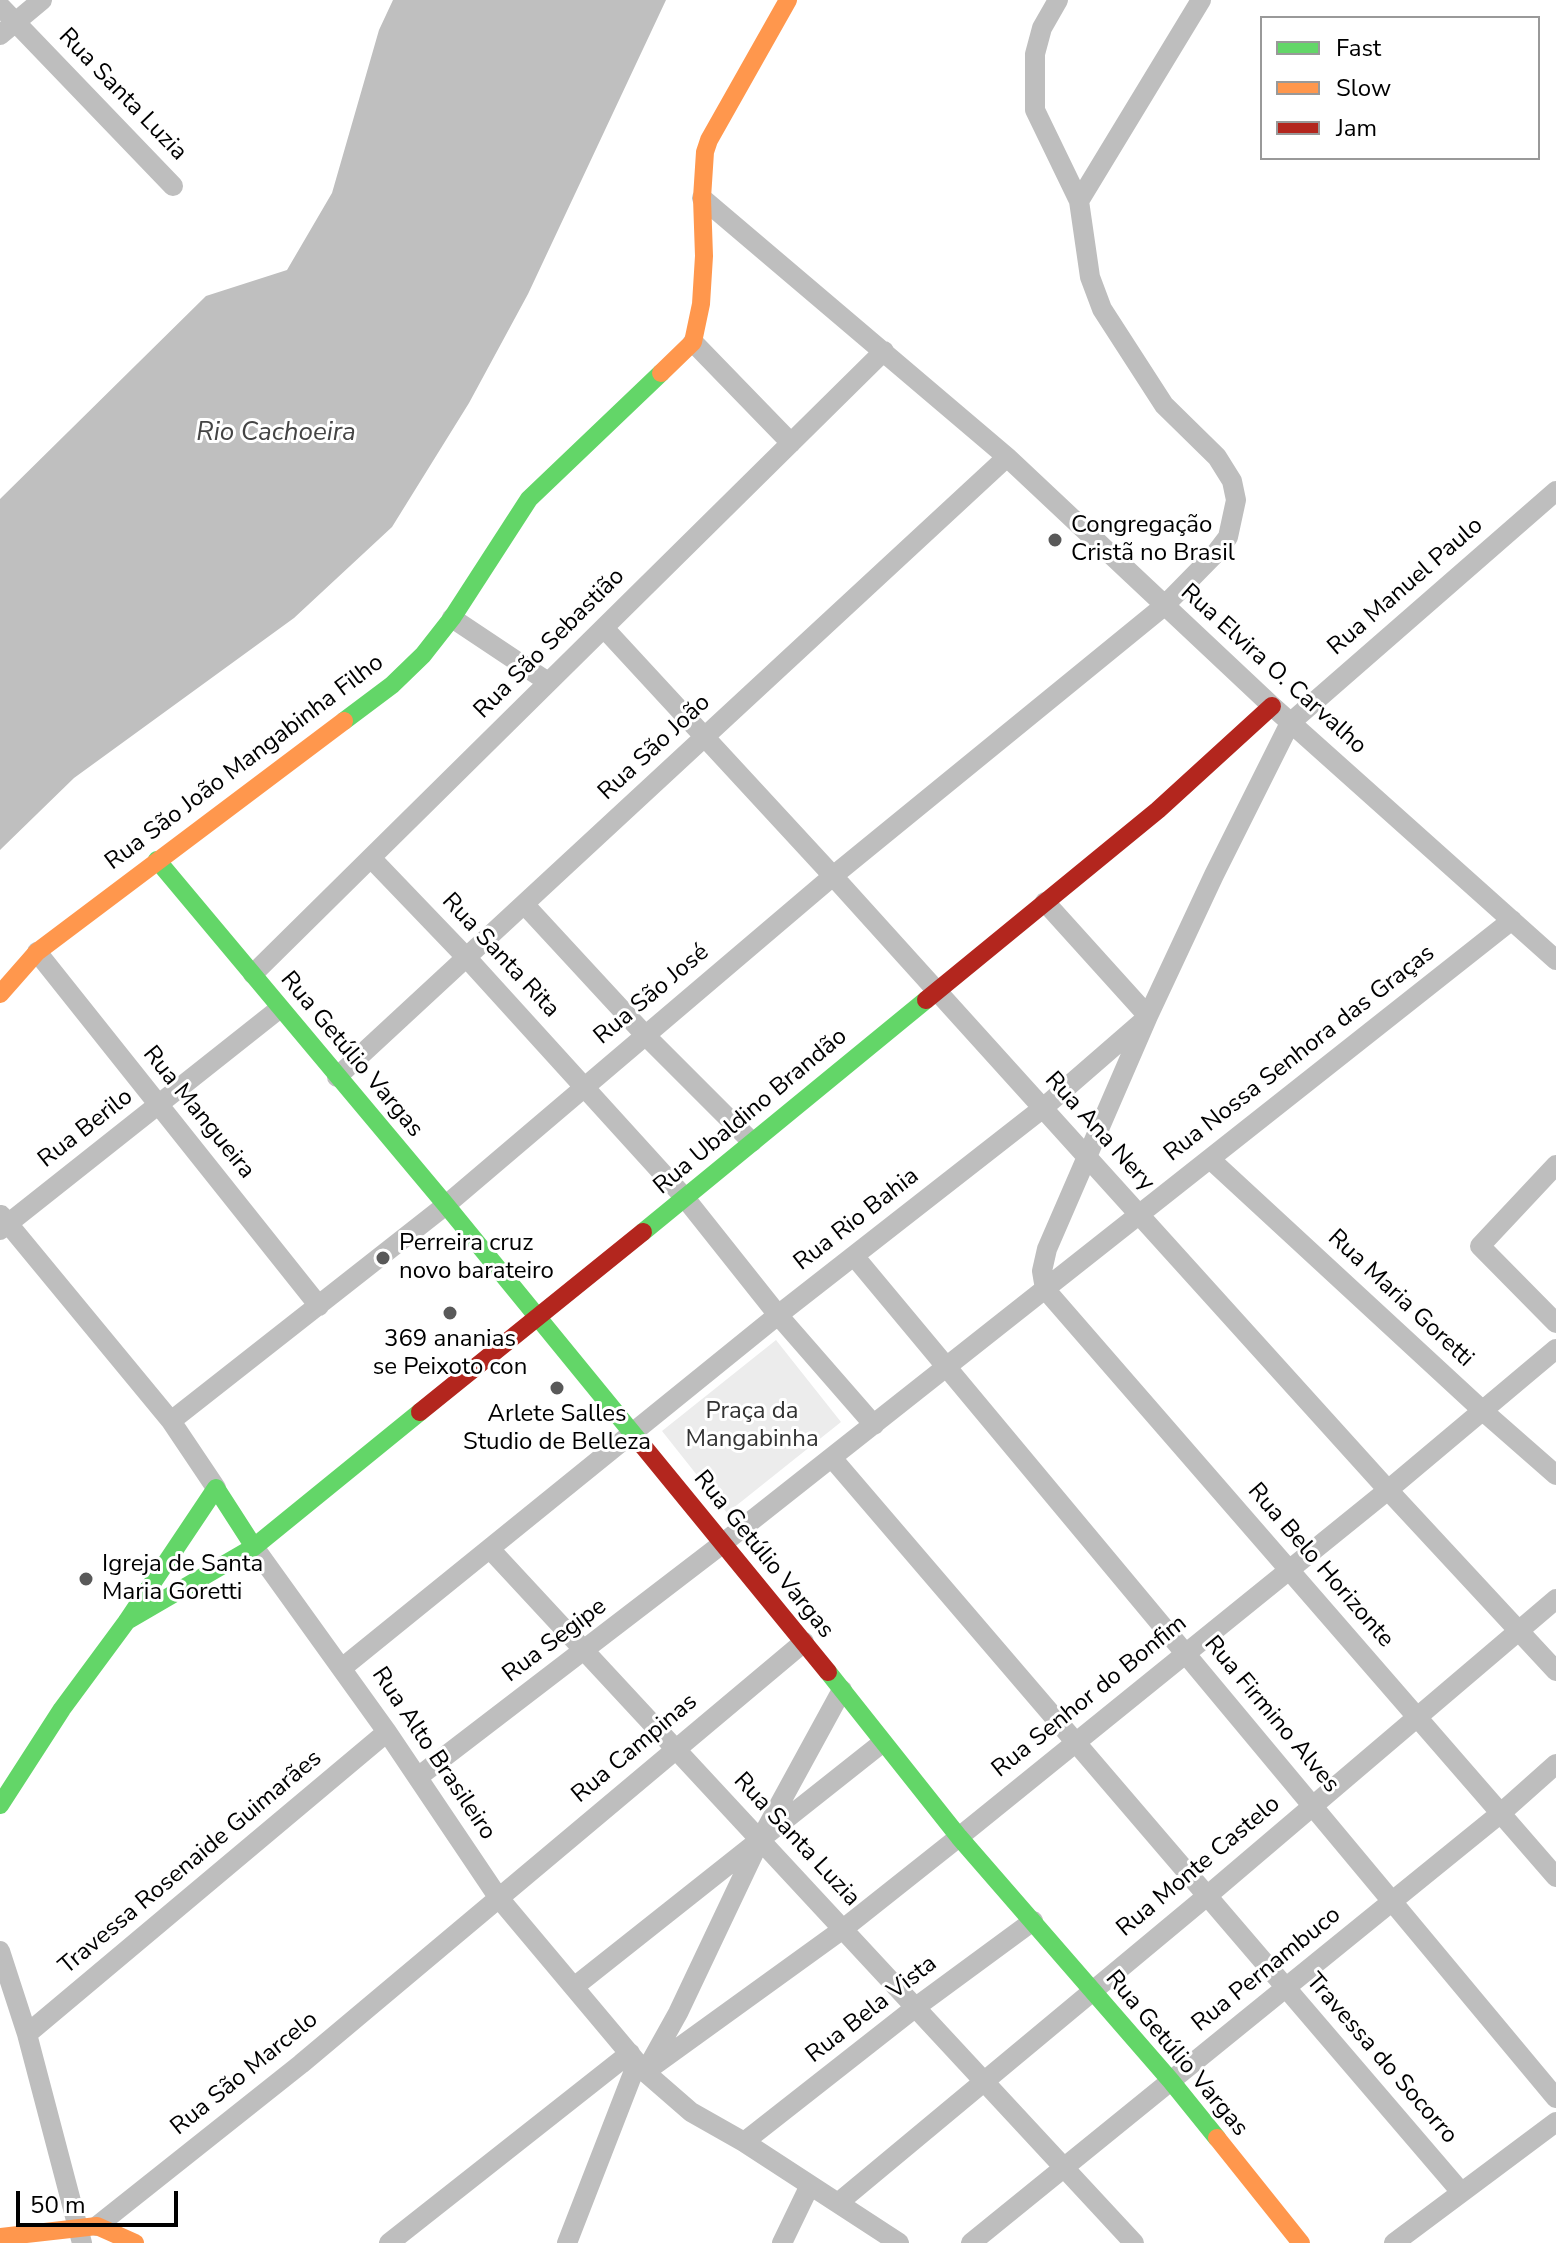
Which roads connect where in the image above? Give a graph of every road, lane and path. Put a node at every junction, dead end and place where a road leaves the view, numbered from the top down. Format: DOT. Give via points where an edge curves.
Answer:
graph roads {
  1 [pos="42,0"];
  2 [pos="788,0"];
  3 [pos="1058,0"];
  4 [pos="1201,0"];
  5 [pos="0,6"];
  6 [pos="17,22"];
  7 [pos="0,35"];
  8 [pos="173,186"];
  9 [pos="702,198"];
  10 [pos="1079,201"];
  11 [pos="693,342"];
  12 [pos="884,351"];
  13 [pos="791,443"];
  14 [pos="1007,457"];
  15 [pos="1556,491"];
  16 [pos="1164,606"];
  17 [pos="452,618"];
  18 [pos="604,628"];
  19 [pos="548,682"];
  20 [pos="1272,706"];
  21 [pos="1290,723"];
  22 [pos="704,738"];
  23 [pos="371,858"];
  24 [pos="157,860"];
  25 [pos="833,876"];
  26 [pos="1045,902"];
  27 [pos="524,904"];
  28 [pos="1512,920"];
  29 [pos="37,952"];
  30 [pos="466,957"];
  31 [pos="1556,960"];
  32 [pos="253,974"];
  33 [pos="936,991"];
  34 [pos="0,994"];
  35 [pos="279,1009"];
  36 [pos="1148,1016"];
  37 [pos="646,1036"];
  38 [pos="337,1077"];
  39 [pos="584,1086"];
  40 [pos="158,1105"];
  41 [pos="1043,1108"];
  42 [pos="752,1142"];
  43 [pos="1086,1156"];
  44 [pos="1210,1159"];
  45 [pos="1556,1165"];
  46 [pos="685,1198"];
  47 [pos="446,1205"];
  48 [pos="1139,1215"];
  49 [pos="3,1222"];
  50 [pos="854,1256"];
  51 [pos="1045,1289"];
  52 [pos="319,1306"];
  53 [pos="778,1315"];
  54 [pos="538,1318"];
  55 [pos="1556,1323"];
  56 [pos="1556,1349"];
  57 [pos="947,1367"];
  58 [pos="1483,1411"];
  59 [pos="171,1421"];
  60 [pos="874,1425"];
  61 [pos="633,1432"];
  62 [pos="832,1458"];
  63 [pos="1556,1475"];
  64 [pos="216,1488"];
  65 [pos="1388,1490"];
  66 [pos="722,1544"];
  67 [pos="254,1547"];
  68 [pos="490,1549"];
  69 [pos="1287,1570"];
  70 [pos="1556,1599"];
  71 [pos="127,1621"];
  72 [pos="1520,1631"];
  73 [pos="804,1642"];
  74 [pos="585,1652"];
  75 [pos="1186,1654"];
  76 [pos="342,1668"];
  77 [pos="1556,1671"];
  78 [pos="842,1690"];
  79 [pos="1418,1718"];
  80 [pos="387,1732"];
  81 [pos="1075,1741"];
  82 [pos="882,1743"];
  83 [pos="676,1749"];
  84 [pos="1556,1764"];
  85 [pos="418,1777"];
  86 [pos="0,1805"];
  87 [pos="1312,1805"];
  88 [pos="1501,1813"];
  89 [pos="959,1837"];
  90 [pos="760,1840"];
  91 [pos="1556,1877"];
  92 [pos="1207,1896"];
  93 [pos="498,1897"];
  94 [pos="1392,1901"];
  95 [pos="1033,1921"];
  96 [pos="843,1929"];
  97 [pos="0,1951"];
  98 [pos="574,1987"];
  99 [pos="1286,1988"];
  100 [pos="1091,1992"];
  101 [pos="916,2007"];
  102 [pos="27,2034"];
  103 [pos="638,2063"];
  104 [pos="984,2080"];
  105 [pos="1171,2081"];
  106 [pos="1556,2098"];
  107 [pos="1556,2122"];
  108 [pos="744,2142"];
  109 [pos="1064,2167"];
  110 [pos="810,2185"];
  111 [pos="1461,2192"];
  112 [pos="838,2203"];
  113 [pos="86,2233"];
  114 [pos="1422,2235"];
  115 [pos="0,2237"];
  116 [pos="135,2243"];
  117 [pos="389,2243"];
  118 [pos="567,2243"];
  119 [pos="782,2243"];
  120 [pos="899,2243"];
  121 [pos="971,2243"];
  122 [pos="1134,2243"];
  123 [pos="1301,2243"];
  124 [pos="1394,2243"];
  1 -- 6 [label="street"];
  2 -- 9 [label="street" via="709,140"];
  3 -- 10 [label="street, Rua São José" via="1035,54 1035,110"];
  4 -- 10 [label="street"];
  5 -- 6 [label="street, Rua Santa Luzia"];
  6 -- 7 [label="street"];
  6 -- 8 [label="street, Rua Santa Luzia"];
  9 -- 11 [label="street" via="701,304"];
  9 -- 12 [label="street, Rua Elvira O. Carvalho"];
  10 -- 16 [label="street, Rua São José" via="1090,277 1102,309 1164,405 1217,457 1232,481 1236,500 1228,537"];
  11 -- 13 [label="street"];
  11 -- 17 [label="street, Rua São João Mangabinha Filho" via="529,499"];
  12 -- 13 [label="street, Rua São Sebastião"];
  12 -- 14 [label="street, Rua Elvira O. Carvalho"];
  13 -- 18 [label="street, Rua São Sebastião"];
  14 -- 16 [label="street, Rua Elvira O. Carvalho"];
  14 -- 22 [label="street, Rua São João"];
  15 -- 21 [label="street, Rua Manuel Paulo"];
  16 -- 20 [label="street, Rua Elvira O. Carvalho"];
  16 -- 25 [label="street, Rua São José"];
  17 -- 19 [label="street"];
  17 -- 24 [label="street, Rua São João Mangabinha Filho" via="392,685"];
  18 -- 19 [label="street, Rua São Sebastião"];
  18 -- 22 [label="street, Rua Ana Nery"];
  19 -- 23 [label="street, Rua São Sebastião"];
  20 -- 21 [label="street, Rua Elvira O. Carvalho"];
  20 -- 26 [label="street, Rua Ubaldino Brandão" via="1158,810"];
  21 -- 28 [label="street, Rua Elvira O. Carvalho"];
  21 -- 36 [label="street, Rua Rio Bahia"];
  22 -- 25 [label="street, Rua Ana Nery"];
  22 -- 27 [label="street, Rua São João"];
  23 -- 30 [label="street, Rua Santa Rita"];
  23 -- 32 [label="street, Rua São Sebastião"];
  24 -- 29 [label="street, Rua São João Mangabinha Filho"];
  24 -- 32 [label="street, Rua Getúlio Vargas"];
  25 -- 33 [label="street, Rua Ana Nery"];
  25 -- 37 [label="street, Rua São José"];
  26 -- 33 [label="street, Rua Ubaldino Brandão"];
  26 -- 36 [label="street"];
  27 -- 30 [label="street, Rua São João"];
  27 -- 37 [label="street"];
  28 -- 31 [label="street, Rua Elvira O. Carvalho"];
  28 -- 44 [label="street, Rua Nossa Senhora das Graças"];
  29 -- 34 [label="street, Rua São João Mangabinha Filho"];
  29 -- 40 [label="street, Rua Mangueira"];
  30 -- 38 [label="street, Rua São João"];
  30 -- 39 [label="street, Rua Santa Rita"];
  32 -- 35 [label="street, Rua Getúlio Vargas"];
  33 -- 41 [label="street, Rua Ana Nery"];
  33 -- 42 [label="street, Rua Ubaldino Brandão"];
  35 -- 38 [label="street, Rua Getúlio Vargas"];
  35 -- 40 [label="street, Rua Berilo"];
  36 -- 41 [label="street, Rua Rio Bahia"];
  36 -- 43 [label="street"];
  37 -- 39 [label="street, Rua São José"];
  37 -- 42 [label="street"];
  38 -- 47 [label="street, Rua Getúlio Vargas"];
  39 -- 46 [label="street, Rua Santa Rita"];
  39 -- 47 [label="street, Rua São José"];
  40 -- 49 [label="street, Rua Berilo"];
  40 -- 52 [label="street, Rua Mangueira"];
  41 -- 43 [label="street, Rua Ana Nery"];
  41 -- 50 [label="street, Rua Rio Bahia"];
  42 -- 46 [label="street, Rua Ubaldino Brandão"];
  43 -- 48 [label="street, Rua Ana Nery"];
  43 -- 51 [label="street" via="1043,1259"];
  44 -- 48 [label="street, Rua Nossa Senhora das Graças"];
  44 -- 58 [label="street, Rua Maria Goretti"];
  45 -- 55 [label="street" via="1480,1246"];
  46 -- 53 [label="street, Rua Santa Rita"];
  46 -- 54 [label="street, Rua Ubaldino Brandão"];
  47 -- 52 [label="street, Rua São José"];
  47 -- 54 [label="street, Rua Getúlio Vargas"];
  48 -- 51 [label="street, Rua Nossa Senhora das Graças"];
  48 -- 65 [label="street, Rua Ana Nery"];
  49 -- 59 [label="street, Rua Alto Brasileiro"];
  50 -- 53 [label="street, Rua Rio Bahia"];
  50 -- 57 [label="street, Rua Firmino Alves"];
  51 -- 57 [label="street, Rua Nossa Senhora das Graças"];
  51 -- 69 [label="street, Rua Belo Horizonte"];
  52 -- 59 [label="street, Rua São José"];
  53 -- 60 [label="street, Rua Santa Rita"];
  53 -- 61 [label="street, Rua Rio Bahia"];
  54 -- 61 [label="street, Rua Getúlio Vargas"];
  54 -- 67 [label="street, Rua Ubaldino Brandão"];
  56 -- 58 [label="street, Rua Senhor do Bonfim"];
  57 -- 60 [label="street, Rua Nossa Senhora das Graças"];
  57 -- 75 [label="street, Rua Firmino Alves"];
  58 -- 63 [label="street, Rua Maria Goretti"];
  58 -- 65 [label="street, Rua Senhor do Bonfim"];
  59 -- 64 [label="street, Rua Alto Brasileiro"];
  60 -- 62 [label="street, Rua Nossa Senhora das Graças"];
  61 -- 66 [label="street, Rua Getúlio Vargas"];
  61 -- 68 [label="street, Rua Rio Bahia"];
  62 -- 66 [label="street, Rua Nossa Senhora das Graças"];
  62 -- 81 [label="street, Travessa do Socorro"];
  64 -- 67 [label="street, Rua Alto Brasileiro"];
  64 -- 71 [label="street"];
  65 -- 69 [label="street, Rua Senhor do Bonfim"];
  65 -- 72 [label="street, Rua Ana Nery"];
  66 -- 73 [label="street, Rua Getúlio Vargas"];
  66 -- 74 [label="street, Rua Segipe"];
  67 -- 71 [label="street, Rua Ubaldino Brandão"];
  67 -- 76 [label="street, Rua Alto Brasileiro"];
  68 -- 74 [label="street, Rua Santa Luzia"];
  68 -- 76 [label="street, Rua Rio Bahia"];
  69 -- 75 [label="street, Rua Senhor do Bonfim"];
  69 -- 79 [label="street, Rua Belo Horizonte"];
  70 -- 72 [label="street, Rua Monte Castelo"];
  71 -- 86 [label="street"];
  72 -- 77 [label="street, Rua Ana Nery"];
  72 -- 79 [label="street, Rua Monte Castelo"];
  73 -- 78 [label="street, Rua Getúlio Vargas"];
  73 -- 83 [label="street, Rua Campinas"];
  74 -- 83 [label="street, Rua Santa Luzia"];
  74 -- 85 [label="street, Rua Segipe"];
  75 -- 81 [label="street, Rua Senhor do Bonfim"];
  75 -- 87 [label="street, Rua Firmino Alves"];
  76 -- 80 [label="street, Rua Alto Brasileiro"];
  78 -- 82 [label="street, Rua Getúlio Vargas"];
  78 -- 90 [label="street"];
  79 -- 87 [label="street, Rua Monte Castelo"];
  79 -- 88 [label="street, Rua Belo Horizonte"];
  80 -- 85 [label="street, Rua Alto Brasileiro"];
  80 -- 102 [label="street, Travessa Rosenaide Guimarães"];
  81 -- 89 [label="street, Rua Senhor do Bonfim"];
  81 -- 92 [label="street, Travessa do Socorro"];
  82 -- 89 [label="street, Rua Getúlio Vargas"];
  82 -- 90 [label="street"];
  83 -- 90 [label="street, Rua Santa Luzia"];
  83 -- 93 [label="street, Rua Campinas"];
  84 -- 88 [label="street, Rua Pernambuco"];
  85 -- 93 [label="street, Rua Alto Brasileiro"];
  87 -- 92 [label="street, Rua Monte Castelo"];
  87 -- 94 [label="street, Rua Firmino Alves"];
  88 -- 91 [label="street, Rua Belo Horizonte"];
  88 -- 94 [label="street, Rua Pernambuco"];
  89 -- 95 [label="street, Rua Getúlio Vargas"];
  89 -- 96 [label="street, Rua Senhor do Bonfim"];
  90 -- 96 [label="street, Rua Santa Luzia"];
  90 -- 98 [label="street"];
  90 -- 103 [label="street" via="678,2013"];
  92 -- 99 [label="street, Travessa do Socorro"];
  92 -- 100 [label="street, Rua Monte Castelo"];
  93 -- 98 [label="street, Rua Alto Brasileiro"];
  93 -- 113 [label="street, Rua São Marcelo" via="301,2064"];
  94 -- 99 [label="street, Rua Pernambuco"];
  94 -- 106 [label="street, Rua Firmino Alves"];
  95 -- 100 [label="street, Rua Getúlio Vargas"];
  95 -- 101 [label="street, Rua Bela Vista"];
  96 -- 101 [label="street, Rua Santa Luzia"];
  96 -- 103 [label="street, Rua Senhor do Bonfim"];
  97 -- 102 [label="street"];
  98 -- 103 [label="street, Rua Alto Brasileiro"];
  99 -- 105 [label="street, Rua Pernambuco"];
  99 -- 111 [label="street, Travessa do Socorro"];
  100 -- 104 [label="street, Rua Monte Castelo"];
  100 -- 105 [label="street, Rua Getúlio Vargas"];
  101 -- 104 [label="street, Rua Santa Luzia"];
  101 -- 108 [label="street, Rua Bela Vista"];
  102 -- 113 [label="street"];
  103 -- 108 [label="street, Rua Alto Brasileiro" via="691,2112"];
  103 -- 117 [label="street, Rua Senhor do Bonfim"];
  103 -- 118 [label="street"];
  104 -- 109 [label="street, Rua Santa Luzia"];
  104 -- 112 [label="street, Rua Monte Castelo"];
  105 -- 109 [label="street, Rua Pernambuco"];
  105 -- 123 [label="street, Rua Getúlio Vargas"];
  107 -- 111 [label="street"];
  108 -- 110 [label="street, Rua Alto Brasileiro"];
  109 -- 121 [label="street, Rua Pernambuco"];
  109 -- 122 [label="street, Rua Santa Luzia"];
  110 -- 112 [label="street, Rua Alto Brasileiro"];
  110 -- 119 [label="street"];
  111 -- 114 [label="street"];
  112 -- 120 [label="street, Rua Alto Brasileiro"];
  113 -- 115 [label="street"];
  113 -- 116 [label="street"];
  114 -- 124 [label="street"];
}
